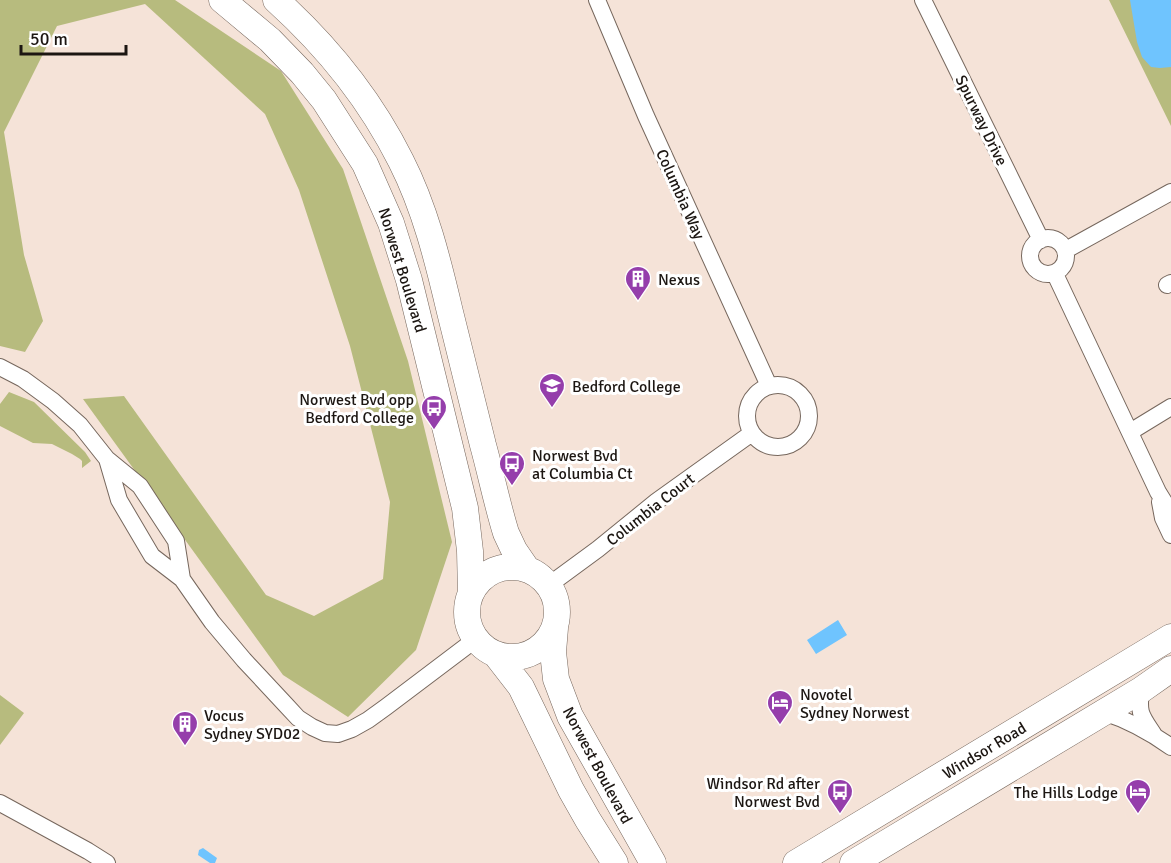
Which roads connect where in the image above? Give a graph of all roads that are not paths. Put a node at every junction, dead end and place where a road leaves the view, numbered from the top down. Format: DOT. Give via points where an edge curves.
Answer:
graph roads {
  1 [pos="222,0"];
  2 [pos="276,0"];
  3 [pos="597,0"];
  4 [pos="923,0"];
  5 [pos="1171,192"];
  6 [pos="1041,240"];
  7 [pos="1066,250"];
  8 [pos="1055,274"];
  9 [pos="0,367"];
  10 [pos="769,386"];
  11 [pos="1171,407"];
  12 [pos="752,432"];
  13 [pos="1130,432"];
  14 [pos="107,459"];
  15 [pos="1158,492"];
  16 [pos="1171,513"];
  17 [pos="1171,535"];
  18 [pos="527,569"];
  19 [pos="182,579"];
  20 [pos="549,585"];
  21 [pos="471,594"];
  22 [pos="555,628"];
  23 [pos="1171,637"];
  24 [pos="476,639"];
  25 [pos="497,656"];
  26 [pos="1171,669"];
  27 [pos="1141,690"];
  28 [pos="1103,712"];
  29 [pos="1154,735"];
  30 [pos="1171,747"];
  31 [pos="0,803"];
  32 [pos="633,829"];
  33 [pos="610,858"];
  34 [pos="107,863"];
  35 [pos="653,863"];
  36 [pos="667,863"];
  37 [pos="796,863"];
  38 [pos="853,863"];
  1 -- 21 [label="main road, Norwest Boulevard" via="270,40 324,100 365,164 391,223 409,280 465,508"];
  2 -- 18 [label="main road, Norwest Boulevard" via="304,25 355,85 401,161 420,205 439,267 503,524"];
  3 -- 10 [label="street, Columbia Way"];
  4 -- 6 [label="street, Spurway Drive"];
  5 -- 7 [label="street"];
  6 -- 7 [label="street" via="1053,238"];
  6 -- 8 [label="street" via="1030,254 1033,266 1042,274"];
  7 -- 8 [label="street" via="1063,269"];
  8 -- 13 [label="street"];
  9 -- 14 [label="street" via="53,400 80,425"];
  10 -- 12 [label="street" via="759,391 749,405 747,416"];
  10 -- 12 [label="street" via="788,386 799,392 809,408 808,425 798,440 785,446 767,445"];
  11 -- 13 [label="street"];
  12 -- 20 [label="street, Columbia Court"];
  13 -- 15 [label="street"];
  14 -- 19 [label="street" via="119,500 152,556"];
  14 -- 19 [label="street" via="140,486 176,541"];
  15 -- 16 [label="street"];
  15 -- 17 [label="street"];
  18 -- 20 [label="main road"];
  18 -- 21 [label="main road" via="498,569 480,580"];
  19 -- 24 [label="street" via="212,622 271,690 298,718 325,733 338,734 368,720"];
  20 -- 22 [label="main road" via="558,613"];
  21 -- 24 [label="main road" via="468,619"];
  22 -- 25 [label="main road" via="544,645 531,654"];
  22 -- 32 [label="main road, Norwest Boulevard" via="555,679 581,738"];
  23 -- 37 [label="main road, Windsor Road"];
  24 -- 25 [label="main road"];
  25 -- 33 [label="main road, Norwest Boulevard" via="521,687 571,790"];
  26 -- 27 [label="main road, Windsor Road"];
  27 -- 28 [label="main road, Windsor Road"];
  27 -- 29 [label="street" via="1139,708"];
  28 -- 29 [label="street"];
  28 -- 38 [label="main road, Windsor Road"];
  29 -- 30 [label="street"];
  31 -- 34 [label="street"];
  32 -- 35 [label="main road, Norwest Boulevard"];
  32 -- 36 [label="main road"];
}
